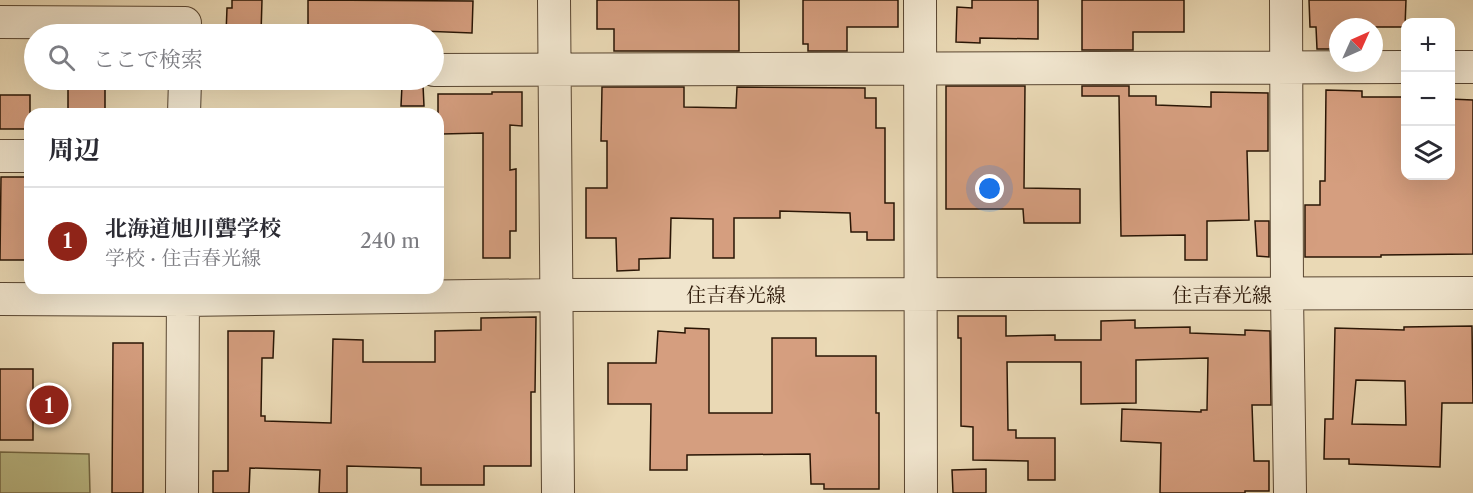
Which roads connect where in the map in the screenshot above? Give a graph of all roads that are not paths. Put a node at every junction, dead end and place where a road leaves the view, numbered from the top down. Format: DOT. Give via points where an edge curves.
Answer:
graph roads {
  1 [pos="554,0"];
  2 [pos="920,0"];
  3 [pos="1286,0"];
  4 [pos="185,19"];
  5 [pos="0,22"];
  6 [pos="1287,67"];
  7 [pos="1401,67"];
  8 [pos="1455,67"];
  9 [pos="1473,67"];
  10 [pos="919,68"];
  11 [pos="554,69"];
  12 [pos="444,70"];
  13 [pos="185,90"];
  14 [pos="184,108"];
  15 [pos="0,156"];
  16 [pos="24,156"];
  17 [pos="1473,293"];
  18 [pos="183,294"];
  19 [pos="556,295"];
  20 [pos="1287,295"];
  21 [pos="920,296"];
  22 [pos="0,299"];
  23 [pos="182,493"];
  24 [pos="558,493"];
  25 [pos="921,493"];
  26 [pos="1290,493"];
  1 -- 11 [label="street"];
  2 -- 10 [label="street"];
  3 -- 6 [label="street"];
  4 -- 5 [label="street"];
  6 -- 7 [label="street"];
  6 -- 10 [label="street"];
  6 -- 20 [label="street"];
  8 -- 9 [label="street"];
  10 -- 11 [label="street"];
  10 -- 21 [label="street"];
  11 -- 12 [label="street"];
  11 -- 19 [label="street"];
  13 -- 14 [label="street"];
  15 -- 16 [label="street"];
  17 -- 20 [label="street, 住吉春光線"];
  18 -- 19 [label="street, 住吉春光線"];
  18 -- 22 [label="street, 住吉春光線"];
  18 -- 23 [label="street"];
  19 -- 21 [label="street, 住吉春光線"];
  19 -- 24 [label="street"];
  20 -- 21 [label="street, 住吉春光線"];
  20 -- 26 [label="street"];
  21 -- 25 [label="street"];
}
